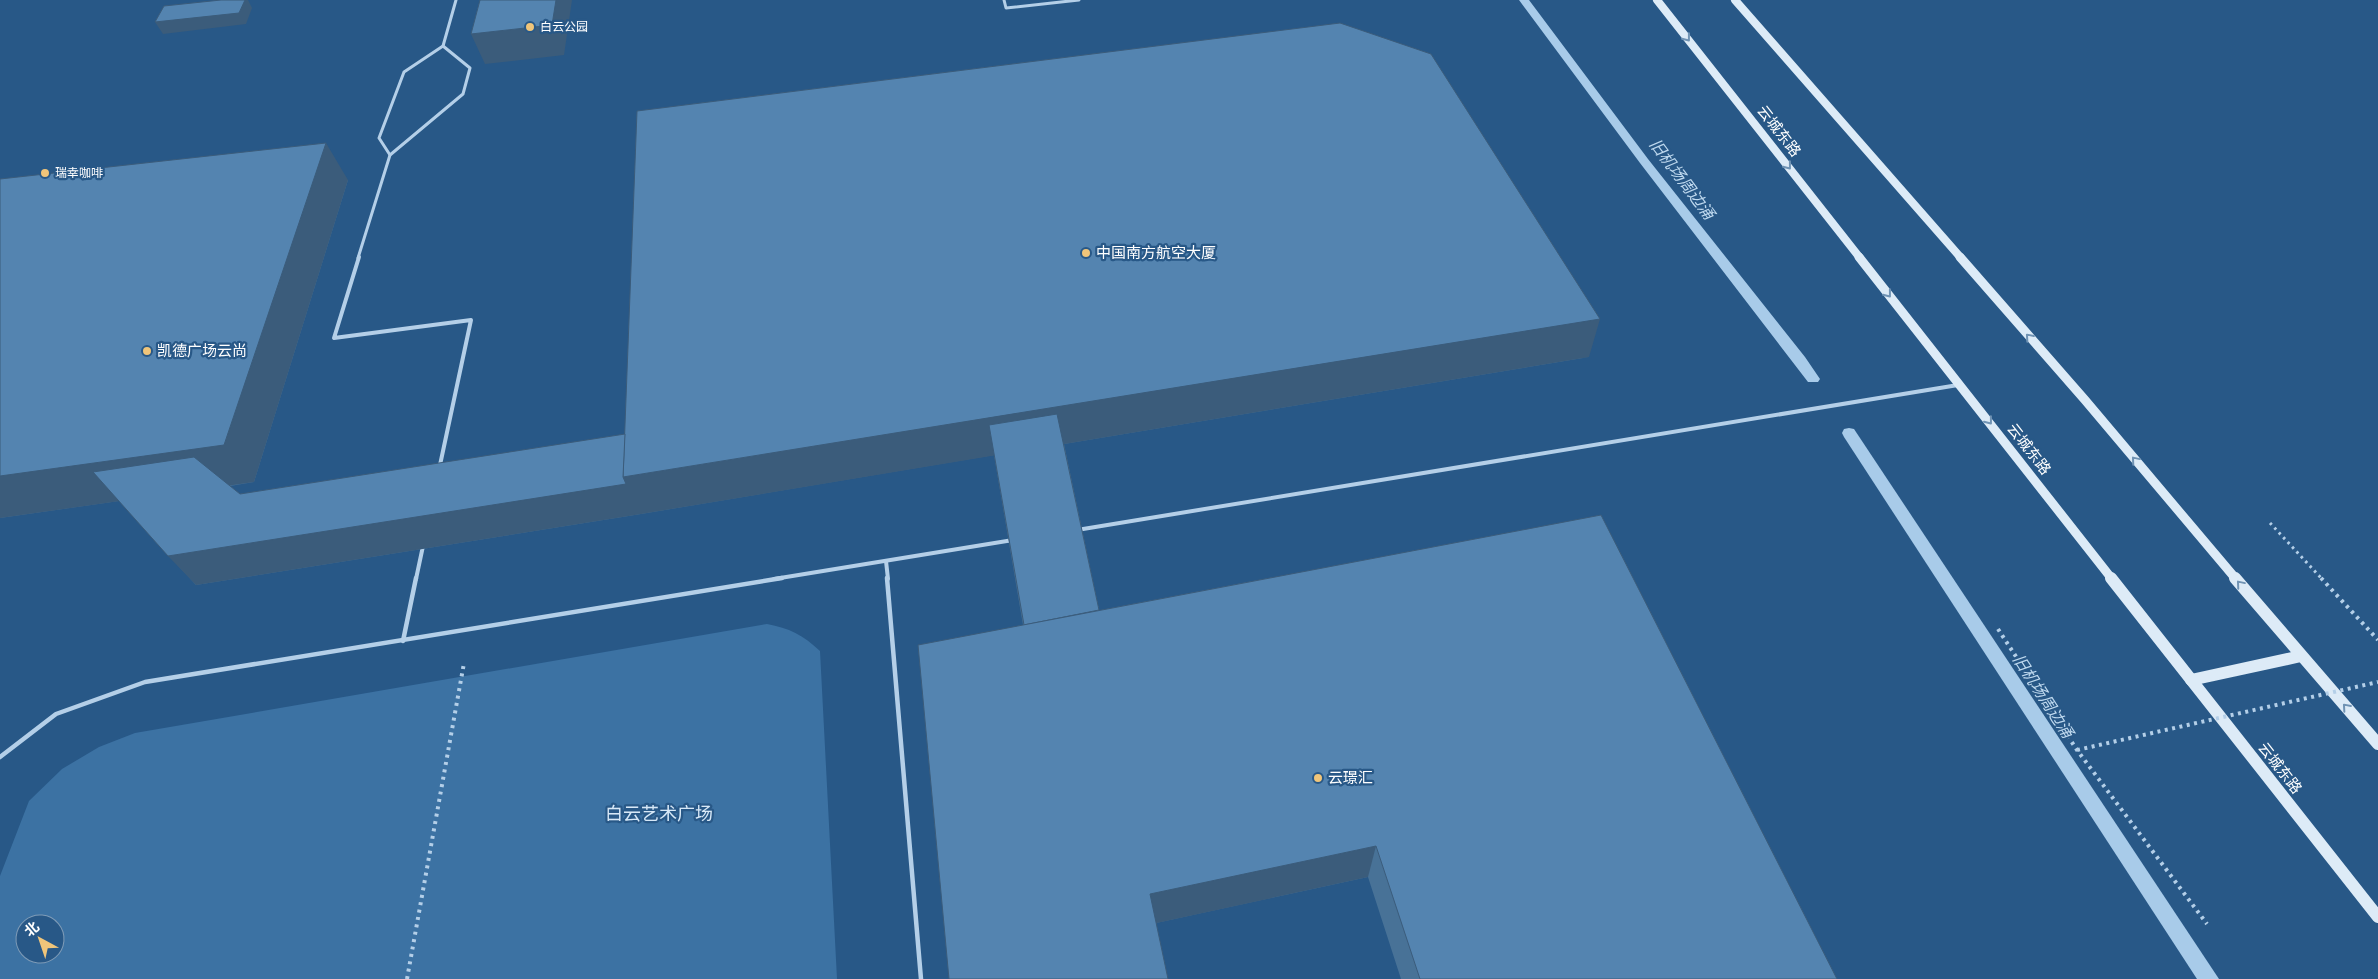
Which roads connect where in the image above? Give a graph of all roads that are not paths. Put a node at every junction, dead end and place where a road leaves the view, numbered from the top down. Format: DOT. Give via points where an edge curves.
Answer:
graph roads {
  1 [pos="456,0"];
  2 [pos="1004,0"];
  3 [pos="1079,0"];
  4 [pos="1657,0"];
  5 [pos="1735,0"];
  6 [pos="443,46"];
  7 [pos="390,155"];
  8 [pos="1959,384"];
  9 [pos="440,466"];
  10 [pos="1069,531"];
  11 [pos="1017,540"];
  12 [pos="423,544"];
  13 [pos="886,561"];
  14 [pos="403,641"];
  15 [pos="2300,656"];
  16 [pos="2191,680"];
  17 [pos="2378,744"];
  18 [pos="0,758"];
  19 [pos="2378,918"];
  20 [pos="921,979"];
  1 -- 6 [label="lane"];
  2 -- 3 [label="lane" via="1006,8"];
  4 -- 8 [label="main road, 云城东路, one-way"];
  15 -- 5 [label="main road, one-way" via="2084,400"];
  6 -- 7 [label="lane" via="404,72 379,138"];
  6 -- 7 [label="lane" via="470,68 463,94"];
  7 -- 9 [label="lane" via="334,338 471,320"];
  8 -- 10 [label="lane"];
  8 -- 16 [label="main road, 云城东路, one-way"];
  11 -- 13 [label="lane"];
  12 -- 14 [label="lane"];
  13 -- 14 [label="lane"];
  13 -- 20 [label="lane"];
  14 -- 18 [label="lane" via="145,682 56,714"];
  15 -- 16 [label="main road"];
  17 -- 15 [label="main road, one-way"];
  16 -- 19 [label="main road, 云城东路"];
}
